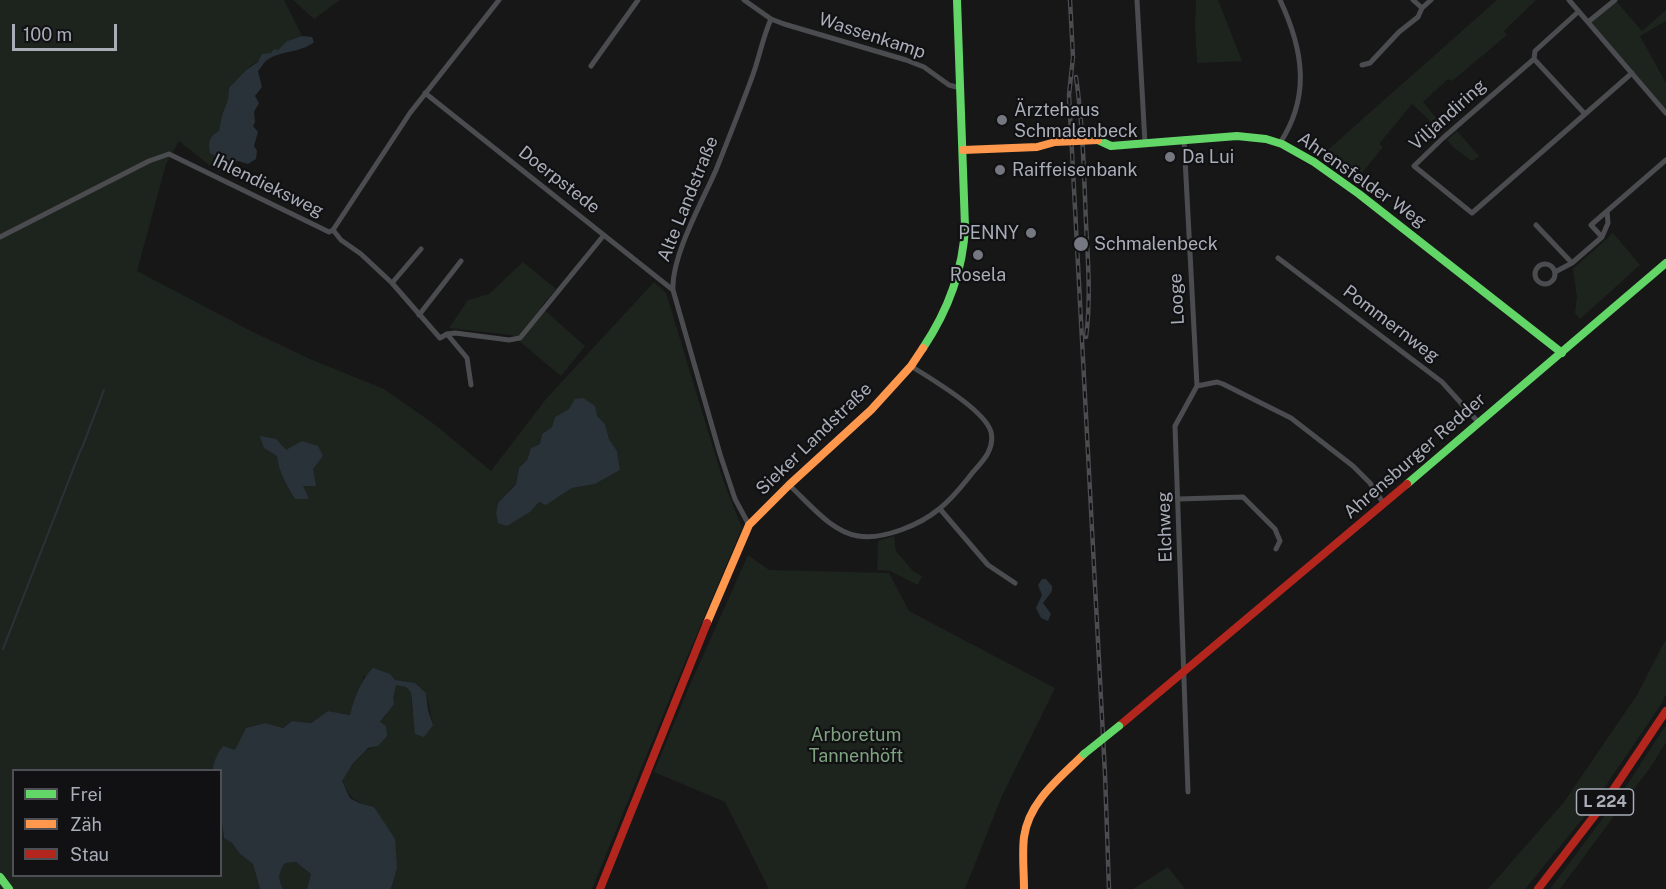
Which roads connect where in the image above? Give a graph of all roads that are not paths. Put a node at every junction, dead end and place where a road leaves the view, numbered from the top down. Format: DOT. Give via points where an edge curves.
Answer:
graph roads {
  1 [pos="499,0"];
  2 [pos="638,0"];
  3 [pos="744,0"];
  4 [pos="957,0"];
  5 [pos="1137,0"];
  6 [pos="1280,0"];
  7 [pos="1413,0"];
  8 [pos="1431,0"];
  9 [pos="1569,0"];
  10 [pos="1615,0"];
  11 [pos="1422,8"];
  12 [pos="1578,12"];
  13 [pos="771,19"];
  14 [pos="1588,22"];
  15 [pos="1534,59"];
  16 [pos="1362,65"];
  17 [pos="591,66"];
  18 [pos="1632,73"];
  19 [pos="960,88"];
  20 [pos="425,93"];
  21 [pos="1666,112"];
  22 [pos="1584,113"];
  23 [pos="1184,139"];
  24 [pos="1145,143"];
  25 [pos="1280,143"];
  26 [pos="963,150"];
  27 [pos="1666,160"];
  28 [pos="1607,211"];
  29 [pos="1536,225"];
  30 [pos="333,230"];
  31 [pos="604,235"];
  32 [pos="0,237"];
  33 [pos="1602,237"];
  34 [pos="421,249"];
  35 [pos="1278,258"];
  36 [pos="461,261"];
  37 [pos="1572,263"];
  38 [pos="1666,263"];
  39 [pos="1555,272"];
  40 [pos="392,283"];
  41 [pos="673,290"];
  42 [pos="419,315"];
  43 [pos="447,334"];
  44 [pos="1562,353"];
  45 [pos="911,366"];
  46 [pos="471,384"];
  47 [pos="1197,386"];
  48 [pos="1479,423"];
  49 [pos="789,485"];
  50 [pos="1179,499"];
  51 [pos="1384,504"];
  52 [pos="940,508"];
  53 [pos="749,525"];
  54 [pos="1276,549"];
  55 [pos="1015,583"];
  56 [pos="1184,673"];
  57 [pos="1666,711"];
  58 [pos="1188,792"];
  59 [pos="0,877"];
  60 [pos="9,889"];
  61 [pos="600,889"];
  62 [pos="1024,889"];
  63 [pos="1538,889"];
  1 -- 20 [label="street, Ihlendieksweg"];
  2 -- 17 [label="street"];
  3 -- 13 [label="street"];
  4 -- 19 [label="street, Sieker Landstraße"];
  5 -- 24 [label="street"];
  6 -- 25 [label="street" via="1298,49 1300,79 1297,110"];
  7 -- 11 [label="street"];
  8 -- 11 [label="street"];
  9 -- 12 [label="street"];
  10 -- 14 [label="street"];
  11 -- 16 [label="street" via="1418,17 1370,63"];
  12 -- 14 [label="street"];
  12 -- 15 [label="street, Viljandiring" via="1535,51"];
  13 -- 19 [label="street, Wassenkamp" via="906,60"];
  13 -- 41 [label="street, Alte Landstraße" via="726,146 679,253 672,275"];
  14 -- 18 [label="street"];
  15 -- 22 [label="street"];
  15 -- 22 [label="street, Viljandiring" via="1414,166 1472,213"];
  18 -- 21 [label="street"];
  18 -- 22 [label="street, Viljandiring"];
  19 -- 26 [label="street, Sieker Landstraße"];
  20 -- 30 [label="street, Ihlendieksweg"];
  20 -- 31 [label="street, Doerpstede"];
  23 -- 24 [label="street, Ahrensfelder Weg"];
  23 -- 25 [label="street, Ahrensfelder Weg" via="1237,136"];
  23 -- 47 [label="street, Looge"];
  24 -- 26 [label="street, Ahrensfelder Weg, bridge" via="1112,146 1098,140"];
  25 -- 44 [label="street, Ahrensfelder Weg" via="1371,203"];
  26 -- 45 [label="street, Sieker Landstraße" via="966,227 958,275 948,305"];
  27 -- 28 [label="street"];
  28 -- 33 [label="street" via="1608,223"];
  28 -- 33 [label="street" via="1591,225"];
  29 -- 37 [label="street"];
  30 -- 32 [label="street, Ihlendieksweg" via="329,232 168,154"];
  30 -- 40 [label="street"];
  31 -- 41 [label="street, Doerpstede"];
  31 -- 43 [label="street" via="520,338"];
  33 -- 37 [label="street"];
  34 -- 40 [label="street"];
  35 -- 48 [label="street, Pommernweg" via="1442,382"];
  36 -- 42 [label="street"];
  37 -- 39 [label="street"];
  38 -- 44 [label="street, Ahrensburger Redder"];
  40 -- 42 [label="street"];
  41 -- 53 [label="street, Alte Landstraße" via="720,454 733,494"];
  42 -- 43 [label="street" via="440,338"];
  43 -- 46 [label="street" via="467,358"];
  44 -- 48 [label="street, Ahrensburger Redder"];
  45 -- 49 [label="street, Sieker Landstraße" via="871,410"];
  45 -- 52 [label="street" via="976,411 991,433 987,455"];
  47 -- 50 [label="street, Elchweg" via="1176,426"];
  47 -- 51 [label="street" via="1223,384 1291,418 1353,465"];
  48 -- 51 [label="street, Ahrensburger Redder"];
  49 -- 52 [label="street" via="831,525 855,535 883,536"];
  49 -- 53 [label="street, Sieker Landstraße"];
  50 -- 54 [label="street" via="1243,496 1275,529 1280,541"];
  50 -- 56 [label="street, Elchweg"];
  51 -- 56 [label="street, Ahrensburger Redder"];
  52 -- 55 [label="street" via="988,565"];
  53 -- 61 [label="street, Sieker Landstraße"];
  56 -- 58 [label="street"];
  56 -- 62 [label="street, Ahrensburger Redder, bridge" via="1084,754 1041,800 1026,827"];
  57 -- 63 [label="street, L 224" via="1611,794"];
  59 -- 60 [label="street"];
}
